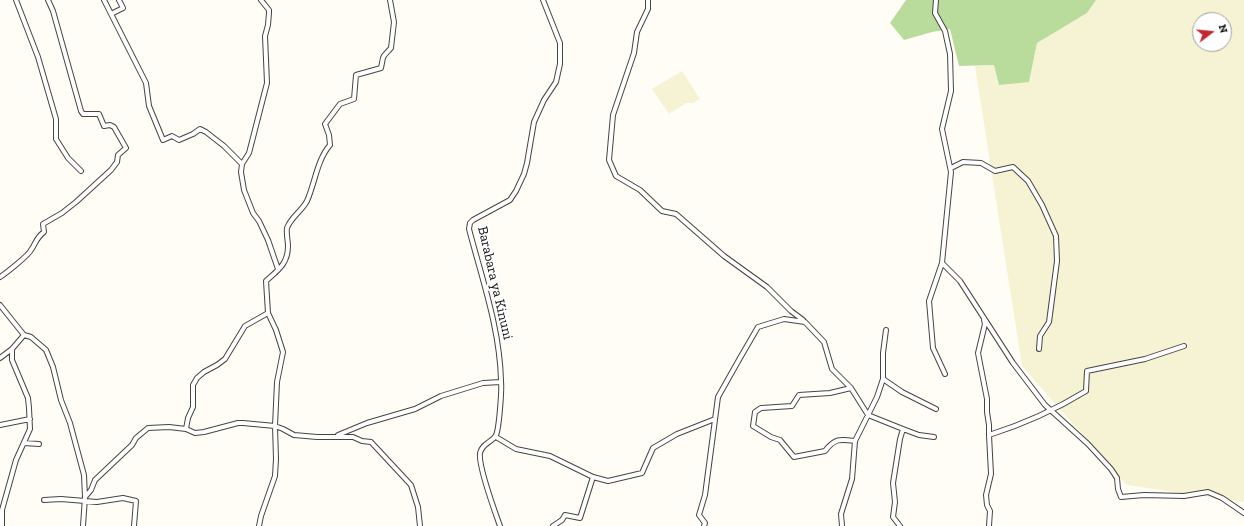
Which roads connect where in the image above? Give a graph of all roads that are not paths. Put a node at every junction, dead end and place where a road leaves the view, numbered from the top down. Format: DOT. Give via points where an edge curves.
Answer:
graph roads {
  1 [pos="16,0"];
  2 [pos="48,0"];
  3 [pos="104,0"];
  4 [pos="119,0"];
  5 [pos="261,0"];
  6 [pos="390,0"];
  7 [pos="543,0"];
  8 [pos="648,0"];
  9 [pos="936,0"];
  10 [pos="111,14"];
  11 [pos="242,164"];
  12 [pos="951,168"];
  13 [pos="81,171"];
  14 [pos="942,263"];
  15 [pos="278,269"];
  16 [pos="0,277"];
  17 [pos="0,305"];
  18 [pos="268,313"];
  19 [pos="984,318"];
  20 [pos="804,322"];
  21 [pos="886,330"];
  22 [pos="24,335"];
  23 [pos="1184,346"];
  24 [pos="12,349"];
  25 [pos="1039,349"];
  26 [pos="0,358"];
  27 [pos="945,374"];
  28 [pos="883,379"];
  29 [pos="501,382"];
  30 [pos="851,388"];
  31 [pos="936,409"];
  32 [pos="1051,411"];
  33 [pos="868,415"];
  34 [pos="30,419"];
  35 [pos="714,419"];
  36 [pos="0,425"];
  37 [pos="275,426"];
  38 [pos="186,429"];
  39 [pos="903,430"];
  40 [pos="989,435"];
  41 [pos="336,436"];
  42 [pos="496,437"];
  43 [pos="934,437"];
  44 [pos="855,441"];
  45 [pos="24,443"];
  46 [pos="39,444"];
  47 [pos="593,477"];
  48 [pos="85,498"];
  49 [pos="44,500"];
  50 [pos="1244,513"];
  51 [pos="2,526"];
  52 [pos="83,526"];
  53 [pos="134,526"];
  54 [pos="259,526"];
  55 [pos="420,526"];
  56 [pos="500,526"];
  57 [pos="553,526"];
  58 [pos="704,526"];
  59 [pos="842,526"];
  60 [pos="900,526"];
  61 [pos="989,526"];
  1 -- 13 [label="street" via="38,57 56,119 56,139 68,158"];
  2 -- 16 [label="street" via="81,111 83,114 99,114 104,126 114,127 126,148 118,155 111,170 76,202 43,224 44,232 37,237 28,255"];
  3 -- 10 [label="street"];
  4 -- 10 [label="street" via="123,8"];
  5 -- 11 [label="street" via="269,10 265,36 267,83 249,153"];
  6 -- 15 [label="street" via="394,22 391,48 384,54 381,68 356,75 354,99 340,104 325,124 330,145 324,152 307,201 302,210 293,217 287,229 286,260"];
  7 -- 29 [label="street, Barabara ya Kinuni" via="560,43 560,64 556,82 534,122 527,164 516,191 510,200 473,220 469,229 498,345"];
  8 -- 20 [label="street" via="648,9 637,32 634,53 613,115 609,160 616,176 640,190 662,211 676,214 724,256 767,287"];
  9 -- 12 [label="street" via="934,13 944,32 950,54 951,91 942,129"];
  10 -- 11 [label="street" via="146,83 149,106 164,140 172,136 179,140 200,129 224,146"];
  11 -- 15 [label="street" via="240,172 244,190 268,240"];
  12 -- 14 [label="street"];
  12 -- 25 [label="street" via="963,162 981,163 995,171 1012,167 1028,181 1042,205 1056,236 1056,261 1049,322 1040,336"];
  14 -- 19 [label="street" via="960,281"];
  14 -- 27 [label="street" via="929,301 933,348"];
  15 -- 18 [label="street" via="266,281"];
  17 -- 22 [label="street"];
  18 -- 37 [label="street" via="283,352 277,382"];
  18 -- 38 [label="street" via="245,326 225,359 197,378 193,385 193,407"];
  19 -- 32 [label="street" via="1012,363"];
  19 -- 40 [label="street" via="978,353 987,399"];
  20 -- 30 [label="street" via="824,342 832,369"];
  20 -- 35 [label="street" via="784,319 758,328 718,397"];
  21 -- 28 [label="street"];
  22 -- 24 [label="street"];
  22 -- 48 [label="street" via="31,337 46,350 53,367 84,475"];
  23 -- 32 [label="street" via="1145,359 1087,371 1086,391"];
  24 -- 26 [label="street"];
  24 -- 34 [label="street" via="12,360 28,398"];
  28 -- 31 [label="street"];
  28 -- 33 [label="street"];
  29 -- 41 [label="street" via="483,383 441,396"];
  29 -- 42 [label="street, Barabara ya Kinuni"];
  30 -- 33 [label="street"];
  30 -- 44 [label="street" via="830,393 799,395 792,406 761,408 754,412 753,426 780,440 794,456 826,451 831,444 840,439"];
  32 -- 40 [label="street"];
  32 -- 50 [label="street" via="1088,444 1110,469 1117,478 1121,497 1184,496 1208,492"];
  33 -- 39 [label="street"];
  33 -- 44 [label="street"];
  34 -- 36 [label="street"];
  34 -- 45 [label="street" via="30,429"];
  35 -- 47 [label="street" via="677,434 653,448 642,473 608,480"];
  35 -- 58 [label="street" via="699,515 705,523"];
  37 -- 38 [label="street" via="252,422 195,433"];
  37 -- 41 [label="street" via="294,435"];
  37 -- 54 [label="street" via="275,476"];
  38 -- 48 [label="street" via="148,428 95,480"];
  39 -- 43 [label="street"];
  39 -- 60 [label="street" via="893,483 893,517"];
  40 -- 61 [label="street" via="991,474 986,504 990,511"];
  41 -- 55 [label="street" via="371,442 411,485 418,507"];
  42 -- 47 [label="street" via="516,449 550,456"];
  42 -- 56 [label="street" via="482,448 480,453"];
  44 -- 59 [label="street" via="852,478 841,514"];
  45 -- 46 [label="street"];
  45 -- 51 [label="street" via="16,460 2,510"];
  47 -- 57 [label="street" via="580,518 565,515"];
  48 -- 49 [label="street"];
  48 -- 52 [label="street"];
  48 -- 53 [label="street" via="97,502 123,498 136,500"];
}
